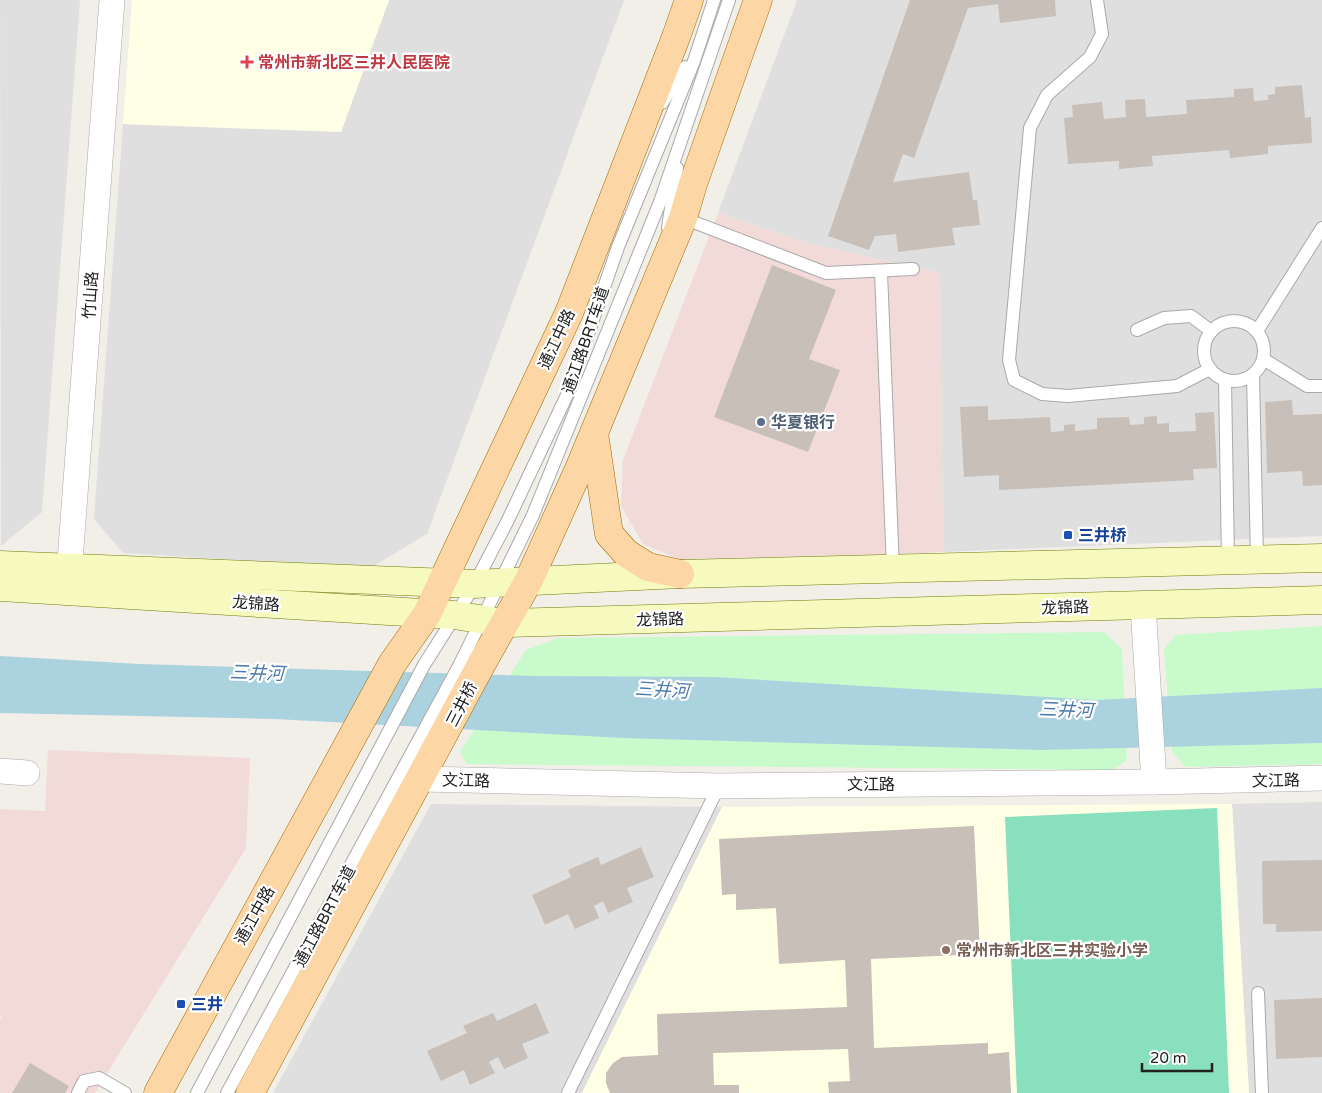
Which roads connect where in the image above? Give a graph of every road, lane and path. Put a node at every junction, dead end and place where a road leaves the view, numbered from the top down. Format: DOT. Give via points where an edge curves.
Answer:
graph roads {
  1 [pos="112,0"];
  2 [pos="689,0"];
  3 [pos="714,0"];
  4 [pos="729,0"];
  5 [pos="758,0"];
  6 [pos="1097,0"];
  7 [pos="700,44"];
  8 [pos="683,135"];
  9 [pos="634,146"];
  10 [pos="683,218"];
  11 [pos="1322,228"];
  12 [pos="913,269"];
  13 [pos="662,270"];
  14 [pos="881,272"];
  15 [pos="1137,330"];
  16 [pos="1258,330"];
  17 [pos="1211,331"];
  18 [pos="1263,359"];
  19 [pos="1210,369"];
  20 [pos="1253,375"];
  21 [pos="1225,380"];
  22 [pos="1322,386"];
  23 [pos="594,432"];
  24 [pos="1322,558"];
  25 [pos="1257,559"];
  26 [pos="1228,560"];
  27 [pos="0,565"];
  28 [pos="892,569"];
  29 [pos="680,574"];
  30 [pos="69,580"];
  31 [pos="528,582"];
  32 [pos="440,583"];
  33 [pos="502,583"];
  34 [pos="474,584"];
  35 [pos="0,587"];
  36 [pos="1322,600"];
  37 [pos="1143,605"];
  38 [pos="427,614"];
  39 [pos="454,615"];
  40 [pos="492,621"];
  41 [pos="430,741"];
  42 [pos="0,772"];
  43 [pos="26,773"];
  44 [pos="1322,778"];
  45 [pos="421,779"];
  46 [pos="1154,782"];
  47 [pos="719,786"];
  48 [pos="1258,994"];
  49 [pos="78,1093"];
  50 [pos="125,1093"];
  51 [pos="158,1093"];
  52 [pos="197,1093"];
  53 [pos="227,1093"];
  54 [pos="250,1093"];
  55 [pos="568,1093"];
  56 [pos="1262,1093"];
  1 -- 30 [label="street, 竹山路"];
  2 -- 9 [label="main road, 通江中路"];
  3 -- 7 [label="lane, 通江路BRT车道"];
  4 -- 8 [label="lane, 通江路BRT车道"];
  5 -- 10 [label="main road" via="692,184"];
  6 -- 19 [label="lane" via="1102,34 1090,57 1047,96 1030,128 1009,360 1014,380 1042,394 1068,396 1178,386"];
  7 -- 9 [label="lane"];
  7 -- 34 [label="lane, 通江路BRT车道" via="618,247 567,395"];
  8 -- 13 [label="lane"];
  8 -- 33 [label="lane, 通江路BRT车道" via="656,212 533,515"];
  9 -- 32 [label="main road, 通江中路" via="569,312"];
  10 -- 13 [label="main road"];
  10 -- 14 [label="lane" via="826,273"];
  11 -- 16 [label="lane"];
  12 -- 14 [label="lane"];
  13 -- 23 [label="main road"];
  14 -- 28 [label="lane"];
  15 -- 17 [label="lane" via="1164,318 1191,316"];
  16 -- 17 [label="lane" via="1239,320 1219,324"];
  16 -- 18 [label="lane" via="1265,350"];
  17 -- 19 [label="lane" via="1205,340 1204,350"];
  18 -- 20 [label="lane"];
  18 -- 22 [label="lane" via="1307,386"];
  19 -- 21 [label="lane"];
  20 -- 21 [label="lane" via="1234,381"];
  20 -- 25 [label="lane"];
  21 -- 26 [label="lane"];
  23 -- 29 [label="main road" via="610,534 626,553 648,566"];
  23 -- 31 [label="main road"];
  24 -- 25 [label="main road, 龙锦路"];
  25 -- 26 [label="main road, 龙锦路"];
  26 -- 28 [label="main road, 龙锦路"];
  27 -- 30 [label="main road, 龙锦路"];
  28 -- 29 [label="main road, 龙锦路"];
  29 -- 31 [label="main road, 龙锦路"];
  30 -- 32 [label="main road, 龙锦路"];
  30 -- 35 [label="main road, 龙锦路"];
  30 -- 38 [label="main road, 龙锦路"];
  31 -- 33 [label="main road, 龙锦路"];
  31 -- 40 [label="main road"];
  32 -- 34 [label="main road, 龙锦路"];
  32 -- 38 [label="main road, 通江中路"];
  33 -- 34 [label="main road, 龙锦路"];
  33 -- 40 [label="lane, 通江路BRT车道"];
  34 -- 39 [label="lane, 通江路BRT车道"];
  36 -- 37 [label="main road, 龙锦路"];
  37 -- 40 [label="main road, 龙锦路"];
  37 -- 46 [label="street"];
  38 -- 39 [label="main road, 龙锦路"];
  38 -- 51 [label="main road, 通江中路" via="392,664"];
  39 -- 40 [label="main road, 龙锦路"];
  39 -- 52 [label="lane, 通江路BRT车道" via="424,665"];
  40 -- 41 [label="main road, 三井桥"];
  41 -- 45 [label="main road"];
  41 -- 53 [label="lane, 通江路BRT车道"];
  42 -- 43 [label="street"];
  44 -- 46 [label="street, 文江路"];
  45 -- 47 [label="street, 文江路"];
  45 -- 54 [label="main road"];
  46 -- 47 [label="street, 文江路"];
  47 -- 55 [label="lane"];
  48 -- 56 [label="lane"];
  49 -- 50 [label="lane" via="84,1081 99,1078"];
}
